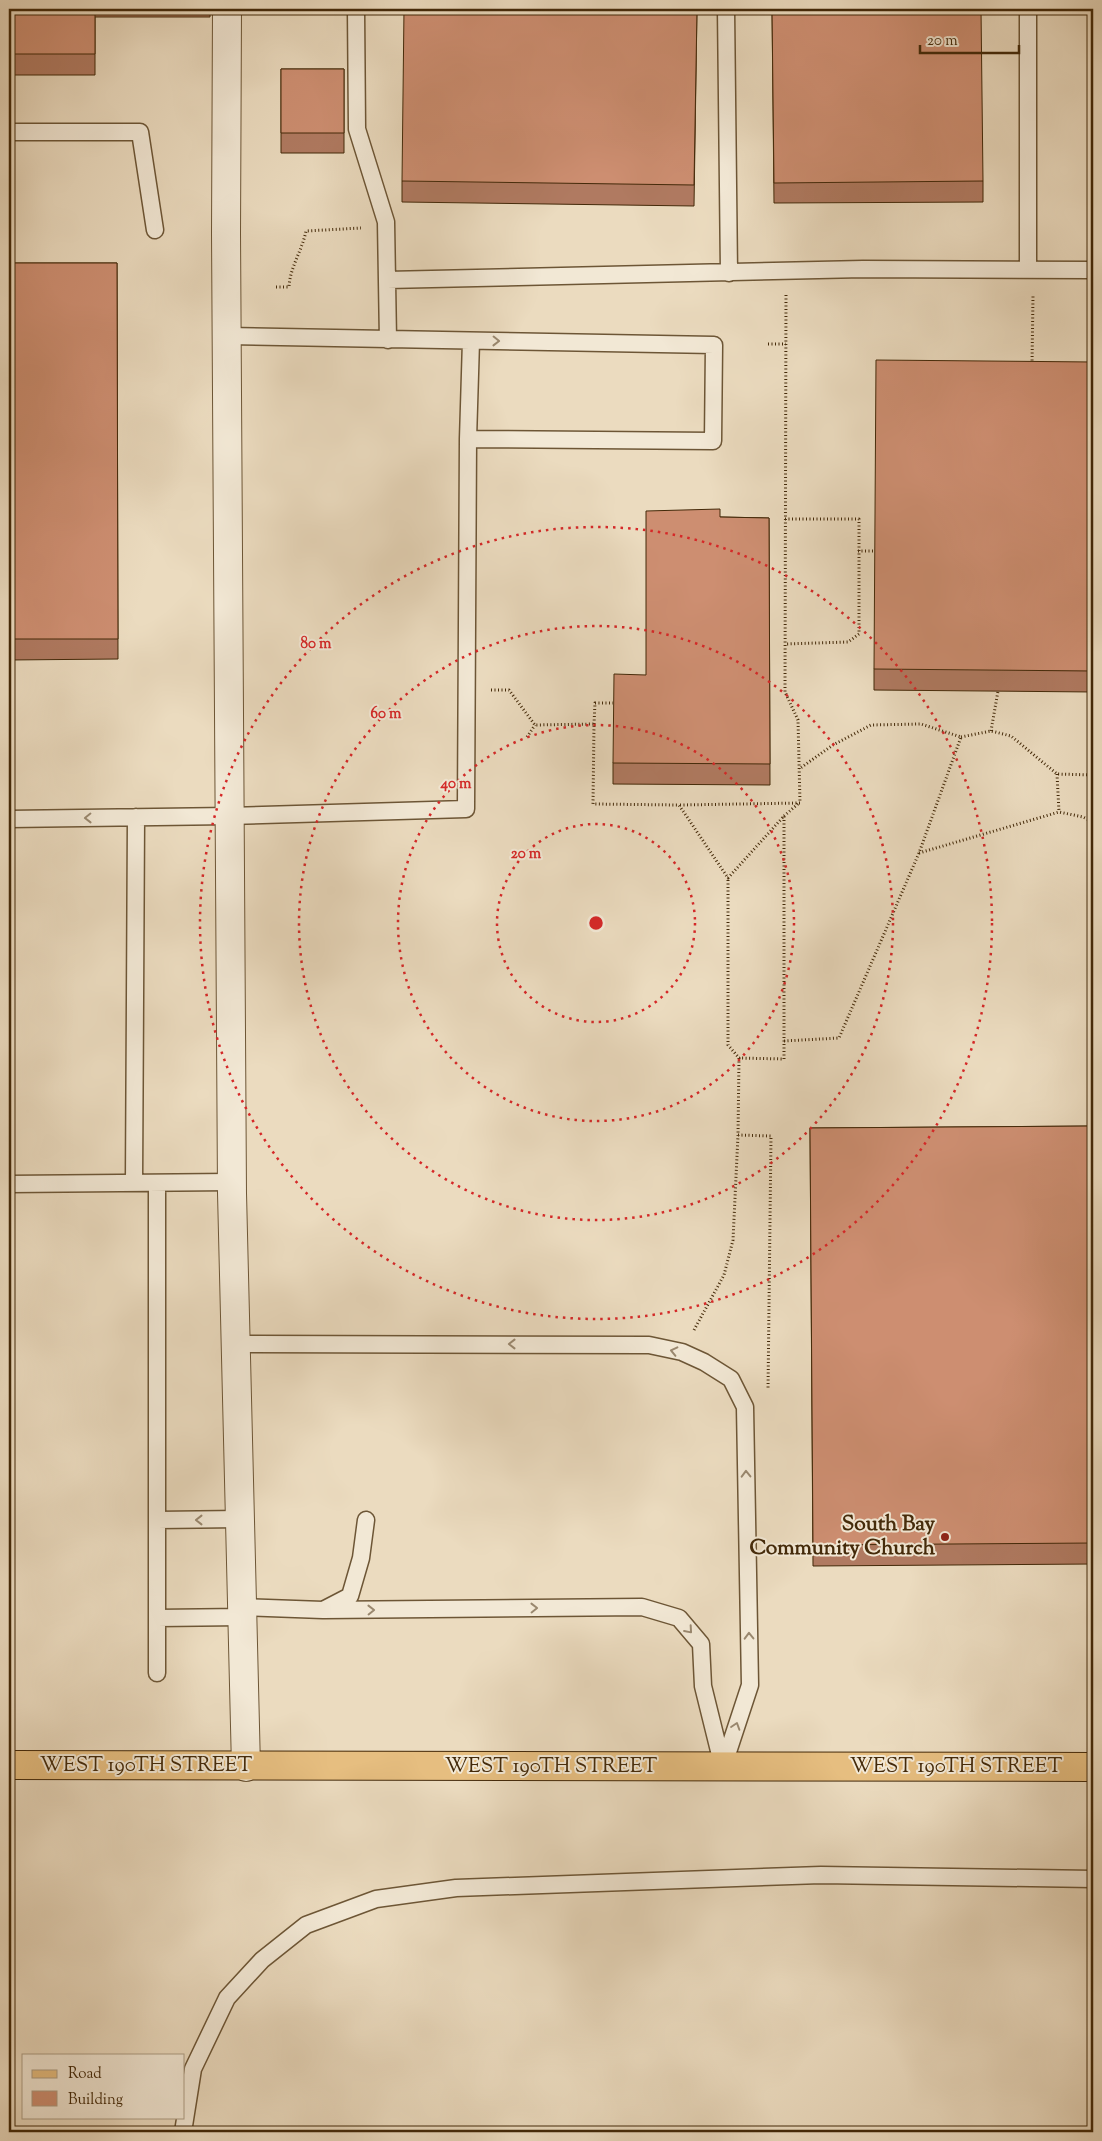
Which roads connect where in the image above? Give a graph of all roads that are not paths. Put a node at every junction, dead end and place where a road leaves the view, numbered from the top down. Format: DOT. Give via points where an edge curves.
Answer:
graph roads {
  1 [pos="227,9"];
  2 [pos="356,9"];
  3 [pos="726,9"];
  4 [pos="1028,9"];
  5 [pos="9,132"];
  6 [pos="155,230"];
  7 [pos="1030,270"];
  8 [pos="1093,270"];
  9 [pos="729,273"];
  10 [pos="387,280"];
  11 [pos="227,336"];
  12 [pos="388,340"];
  13 [pos="471,341"];
  14 [pos="468,438"];
  15 [pos="229,816"];
  16 [pos="136,818"];
  17 [pos="9,819"];
  18 [pos="232,1182"];
  19 [pos="134,1183"];
  20 [pos="157,1183"];
  21 [pos="9,1184"];
  22 [pos="236,1344"];
  23 [pos="240,1519"];
  24 [pos="157,1520"];
  25 [pos="366,1520"];
  26 [pos="322,1610"];
  27 [pos="242,1612"];
  28 [pos="157,1618"];
  29 [pos="157,1673"];
  30 [pos="9,1765"];
  31 [pos="246,1767"];
  32 [pos="723,1767"];
  33 [pos="1093,1767"];
  34 [pos="1093,1879"];
  35 [pos="183,2132"];
  1 -- 11 [label="street"];
  2 -- 10 [label="lane" via="357,129 386,226"];
  3 -- 9 [label="lane"];
  4 -- 7 [label="lane"];
  5 -- 6 [label="lane" via="140,132"];
  7 -- 8 [label="lane"];
  7 -- 9 [label="lane" via="863,269"];
  9 -- 10 [label="lane"];
  10 -- 12 [label="lane"];
  11 -- 12 [label="lane"];
  11 -- 15 [label="street"];
  12 -- 13 [label="lane"];
  13 -- 14 [label="lane"];
  13 -- 14 [label="lane, one-way" via="714,345 713,441"];
  14 -- 15 [label="lane" via="466,809"];
  15 -- 16 [label="lane"];
  15 -- 18 [label="street"];
  16 -- 17 [label="lane, one-way"];
  16 -- 19 [label="lane"];
  18 -- 20 [label="lane"];
  18 -- 22 [label="street"];
  19 -- 20 [label="lane"];
  19 -- 21 [label="lane"];
  20 -- 24 [label="lane"];
  22 -- 23 [label="street"];
  32 -- 22 [label="lane, one-way" via="750,1685 745,1407 731,1379 682,1352 649,1345"];
  23 -- 24 [label="lane, one-way"];
  23 -- 27 [label="street"];
  24 -- 28 [label="lane"];
  25 -- 26 [label="lane" via="350,1596"];
  26 -- 27 [label="lane"];
  26 -- 32 [label="lane, one-way" via="642,1607 678,1618 701,1644 703,1686"];
  27 -- 28 [label="lane"];
  27 -- 31 [label="street"];
  28 -- 29 [label="lane"];
  30 -- 31 [label="main road, WEST 190TH STREET"];
  31 -- 32 [label="main road, WEST 190TH STREET"];
  32 -- 33 [label="main road, WEST 190TH STREET"];
  34 -- 35 [label="lane" via="783,1876 456,1888 376,1899 306,1925 262,1960 227,1998 193,2069"];
}
